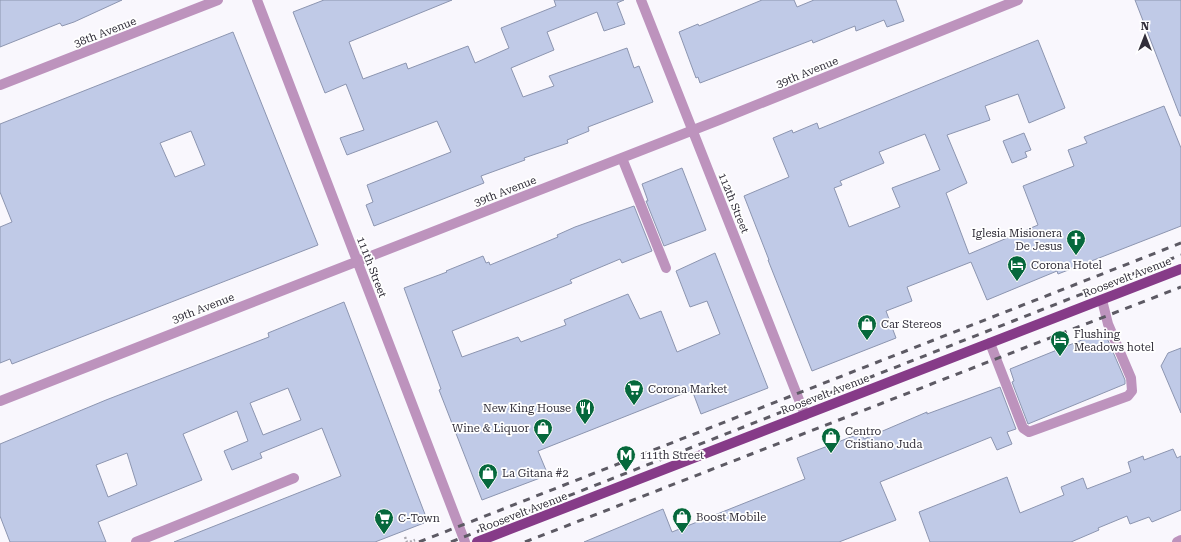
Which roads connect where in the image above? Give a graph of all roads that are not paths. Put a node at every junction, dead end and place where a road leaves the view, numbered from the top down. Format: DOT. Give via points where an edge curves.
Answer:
graph roads {
  1 [pos="218,0"];
  2 [pos="257,0"];
  3 [pos="641,0"];
  4 [pos="1018,0"];
  5 [pos="0,85"];
  6 [pos="693,130"];
  7 [pos="622,158"];
  8 [pos="357,261"];
  9 [pos="666,268"];
  10 [pos="1181,269"];
  11 [pos="1102,300"];
  12 [pos="990,343"];
  13 [pos="0,400"];
  14 [pos="805,415"];
  15 [pos="294,478"];
  16 [pos="1181,540"];
  17 [pos="136,542"];
  18 [pos="465,542"];
  19 [pos="477,542"];
  20 [pos="1177,542"];
  1 -- 5 [label="street, 38th Avenue"];
  2 -- 8 [label="street, 111th Street"];
  3 -- 6 [label="street, 112th Street"];
  4 -- 6 [label="street, 39th Avenue"];
  6 -- 7 [label="street, 39th Avenue"];
  6 -- 14 [label="street, 112th Street"];
  7 -- 8 [label="street, 39th Avenue"];
  7 -- 9 [label="street"];
  8 -- 13 [label="street, 39th Avenue"];
  8 -- 18 [label="street, 111th Street"];
  10 -- 11 [label="main road, Roosevelt Avenue"];
  11 -- 12 [label="main road, Roosevelt Avenue"];
  11 -- 12 [label="street" via="1108,324 1131,378 1132,391 1128,396 1029,432 1023,428"];
  12 -- 14 [label="main road, Roosevelt Avenue"];
  14 -- 19 [label="main road, Roosevelt Avenue"];
  15 -- 17 [label="street"];
  16 -- 20 [label="street"];
}
